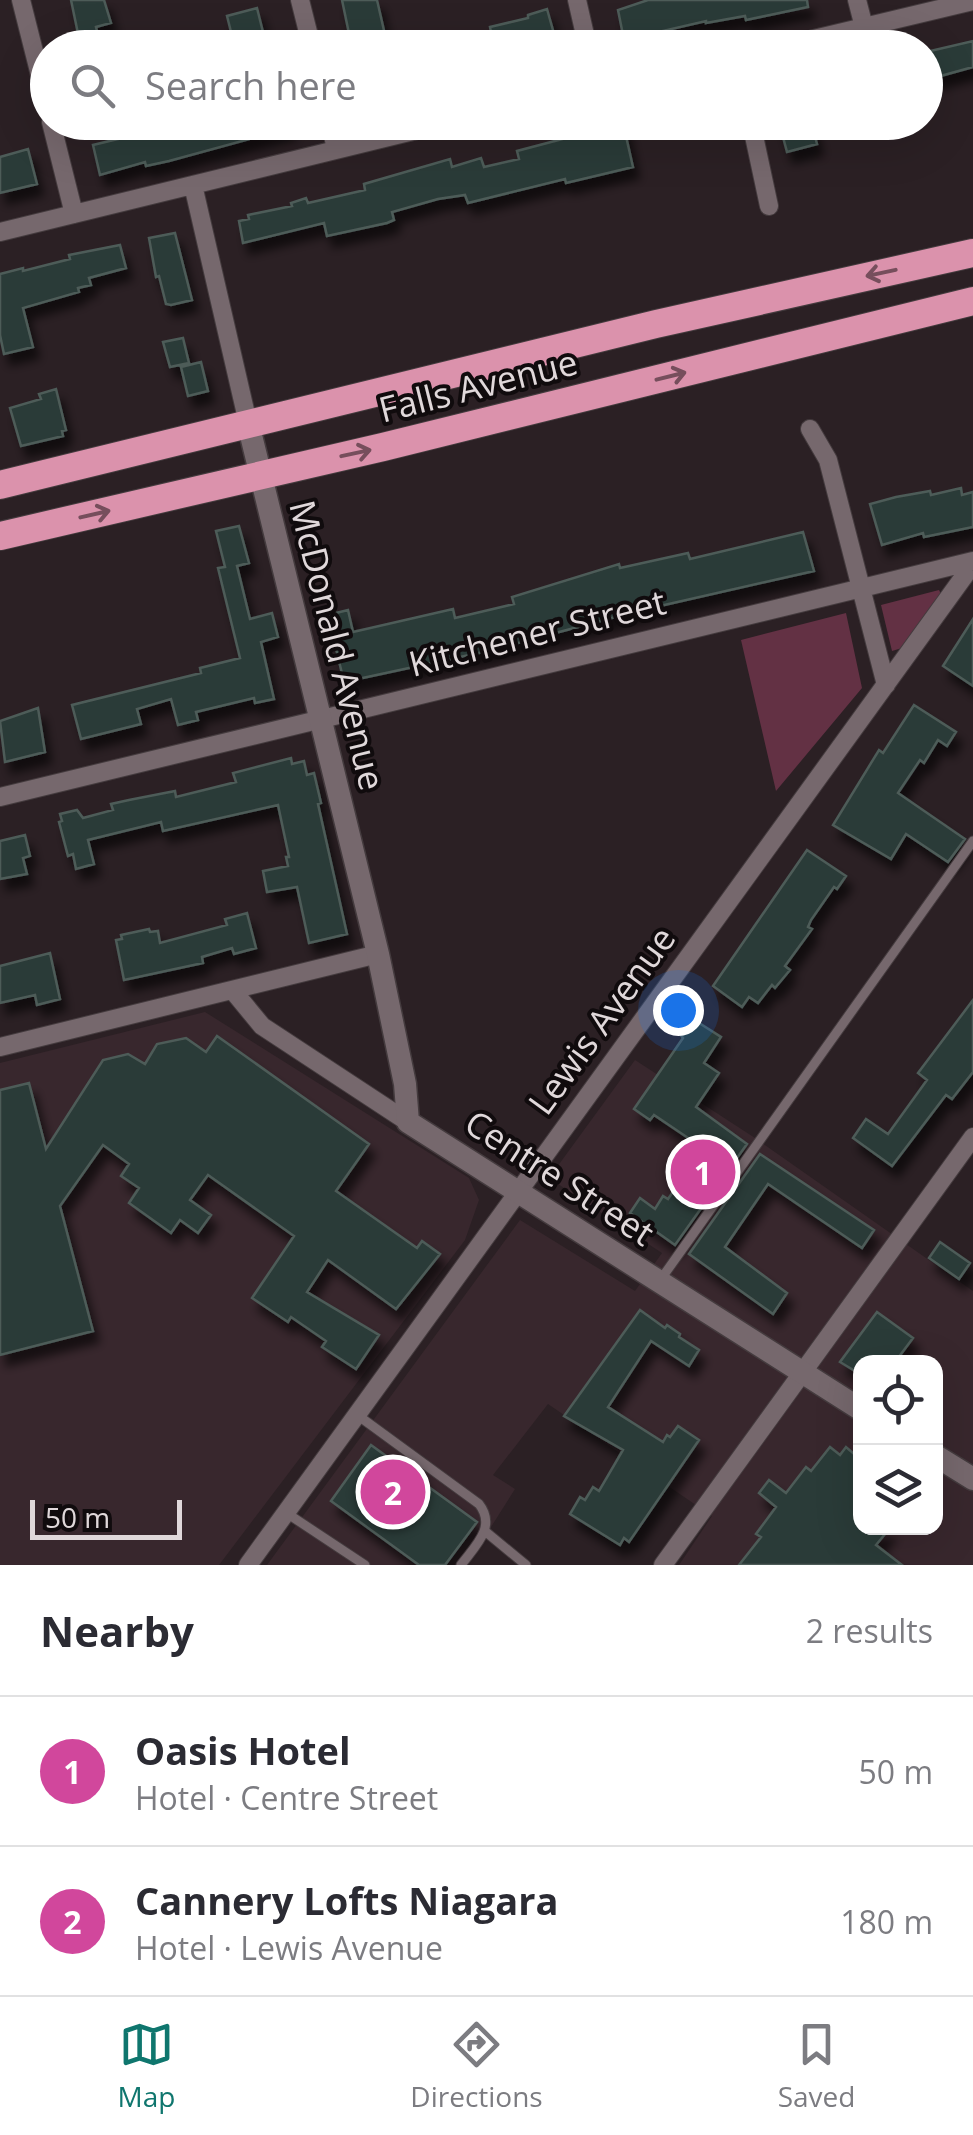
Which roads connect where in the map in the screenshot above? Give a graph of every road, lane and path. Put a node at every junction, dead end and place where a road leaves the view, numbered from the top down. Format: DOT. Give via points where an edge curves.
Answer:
graph roads {
  1 [pos="21,0"];
  2 [pos="300,0"];
  3 [pos="577,0"];
  4 [pos="857,0"];
  5 [pos="973,1"];
  6 [pos="864,27"];
  7 [pos="308,30"];
  8 [pos="584,30"];
  9 [pos="851,30"];
  10 [pos="30,36"];
  11 [pos="56,140"];
  12 [pos="334,140"];
  13 [pos="377,140"];
  14 [pos="755,140"];
  15 [pos="336,150"];
  16 [pos="192,185"];
  17 [pos="769,206"];
  18 [pos="74,214"];
  19 [pos="0,232"];
  20 [pos="973,253"];
  21 [pos="973,301"];
  22 [pos="248,423"];
  23 [pos="810,429"];
  24 [pos="260,474"];
  25 [pos="0,484"];
  26 [pos="0,536"];
  27 [pos="973,563"];
  28 [pos="860,588"];
  29 [pos="886,686"];
  30 [pos="320,718"];
  31 [pos="0,797"];
  32 [pos="973,841"];
  33 [pos="378,954"];
  34 [pos="234,992"];
  35 [pos="0,1047"];
  36 [pos="408,1122"];
  37 [pos="973,1137"];
  38 [pos="518,1190"];
  39 [pos="659,1282"];
  40 [pos="801,1372"];
  41 [pos="853,1405"];
  42 [pos="356,1414"];
  43 [pos="943,1460"];
  44 [pos="973,1479"];
  45 [pos="286,1512"];
  46 [pos="486,1532"];
  47 [pos="248,1565"];
  48 [pos="365,1565"];
  49 [pos="461,1565"];
  50 [pos="526,1565"];
  51 [pos="663,1565"];
  1 -- 10 [label="street"];
  2 -- 7 [label="street"];
  3 -- 8 [label="street"];
  4 -- 6 [label="street"];
  5 -- 6 [label="street"];
  6 -- 9 [label="street"];
  11 -- 18 [label="street"];
  12 -- 15 [label="street"];
  13 -- 15 [label="street"];
  14 -- 17 [label="street"];
  15 -- 16 [label="street"];
  16 -- 18 [label="street"];
  16 -- 22 [label="street, McDonald Avenue"];
  18 -- 19 [label="street"];
  20 -- 22 [label="highway, Falls Avenue, one-way"];
  24 -- 21 [label="highway, Falls Avenue, one-way"];
  22 -- 24 [label="street, McDonald Avenue"];
  22 -- 25 [label="highway, Falls Avenue"];
  23 -- 28 [label="street" via="828,460"];
  26 -- 24 [label="highway, Falls Avenue, one-way"];
  24 -- 30 [label="street, McDonald Avenue"];
  27 -- 28 [label="street, Kitchener Street"];
  27 -- 29 [label="street, Lewis Avenue"];
  28 -- 29 [label="street"];
  28 -- 30 [label="street, Kitchener Street"];
  29 -- 38 [label="street, Lewis Avenue"];
  30 -- 31 [label="street, Kitchener Street"];
  30 -- 33 [label="street, McDonald Avenue"];
  32 -- 39 [label="lane"];
  33 -- 34 [label="street"];
  33 -- 36 [label="street, McDonald Avenue"];
  34 -- 35 [label="street"];
  34 -- 36 [label="street, Centre Street" via="262,1026"];
  36 -- 38 [label="street, Centre Street"];
  37 -- 40 [label="street"];
  38 -- 39 [label="street, Centre Street"];
  38 -- 42 [label="street, Lewis Avenue"];
  39 -- 40 [label="street, Centre Street"];
  40 -- 41 [label="street, Centre Street"];
  40 -- 51 [label="street"];
  42 -- 45 [label="street, Lewis Avenue"];
  42 -- 46 [label="lane" via="479,1504"];
  43 -- 44 [label="street"];
  45 -- 47 [label="street, Lewis Avenue"];
  45 -- 48 [label="lane"];
  46 -- 49 [label="lane"];
  46 -- 50 [label="lane"];
}
